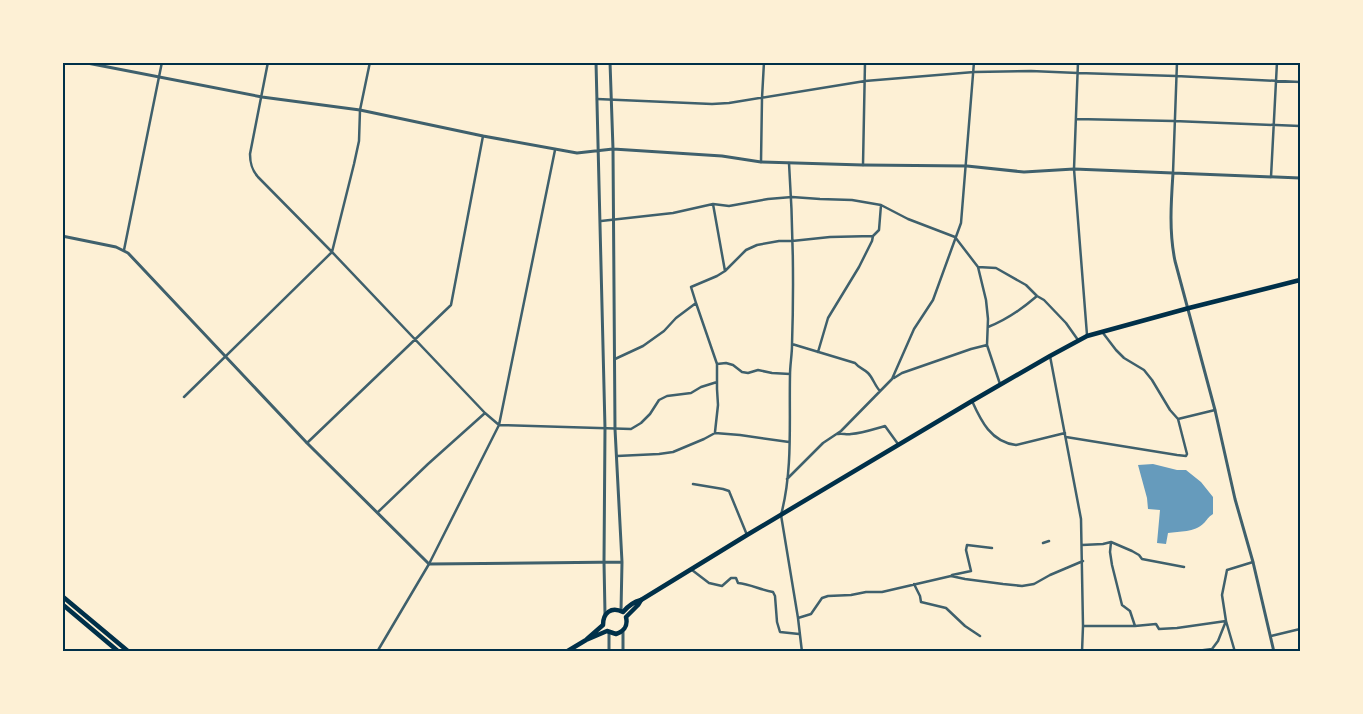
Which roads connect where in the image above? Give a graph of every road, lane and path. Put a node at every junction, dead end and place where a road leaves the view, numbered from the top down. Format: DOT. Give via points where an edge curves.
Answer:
graph roads {
  1 [pos="82,62"];
  2 [pos="162,62"];
  3 [pos="268,62"];
  4 [pos="370,62"];
  5 [pos="596,62"];
  6 [pos="610,62"];
  7 [pos="764,62"];
  8 [pos="865,62"];
  9 [pos="974,62"];
  10 [pos="1078,62"];
  11 [pos="1176,62"];
  12 [pos="1277,62"];
  13 [pos="974,72"];
  14 [pos="1078,73"];
  15 [pos="1176,76"];
  16 [pos="159,78"];
  17 [pos="865,80"];
  18 [pos="1276,82"];
  19 [pos="1300,82"];
  20 [pos="262,97"];
  21 [pos="762,98"];
  22 [pos="597,100"];
  23 [pos="611,100"];
  24 [pos="360,110"];
  25 [pos="1076,119"];
  26 [pos="1174,120"];
  27 [pos="1274,125"];
  28 [pos="1300,126"];
  29 [pos="483,136"];
  30 [pos="613,149"];
  31 [pos="555,150"];
  32 [pos="598,150"];
  33 [pos="761,162"];
  34 [pos="789,163"];
  35 [pos="863,165"];
  36 [pos="967,166"];
  37 [pos="1074,169"];
  38 [pos="1173,173"];
  39 [pos="1271,177"];
  40 [pos="1300,178"];
  41 [pos="792,197"];
  42 [pos="713,204"];
  43 [pos="881,205"];
  44 [pos="613,219"];
  45 [pos="601,221"];
  46 [pos="62,236"];
  47 [pos="872,236"];
  48 [pos="955,237"];
  49 [pos="792,241"];
  50 [pos="124,250"];
  51 [pos="332,252"];
  52 [pos="978,267"];
  53 [pos="725,271"];
  54 [pos="1300,280"];
  55 [pos="1037,296"];
  56 [pos="696,303"];
  57 [pos="1188,308"];
  58 [pos="988,327"];
  59 [pos="1102,331"];
  60 [pos="1088,336"];
  61 [pos="416,340"];
  62 [pos="1079,340"];
  63 [pos="792,344"];
  64 [pos="987,345"];
  65 [pos="818,352"];
  66 [pos="1050,356"];
  67 [pos="226,357"];
  68 [pos="615,359"];
  69 [pos="717,364"];
  70 [pos="790,374"];
  71 [pos="892,379"];
  72 [pos="717,382"];
  73 [pos="1000,384"];
  74 [pos="880,391"];
  75 [pos="184,397"];
  76 [pos="972,401"];
  77 [pos="1215,410"];
  78 [pos="485,413"];
  79 [pos="1178,419"];
  80 [pos="499,425"];
  81 [pos="605,428"];
  82 [pos="616,429"];
  83 [pos="715,433"];
  84 [pos="1065,433"];
  85 [pos="836,434"];
  86 [pos="1066,437"];
  87 [pos="789,442"];
  88 [pos="307,443"];
  89 [pos="898,444"];
  90 [pos="617,456"];
  91 [pos="788,479"];
  92 [pos="693,484"];
  93 [pos="378,512"];
  94 [pos="781,515"];
  95 [pos="747,535"];
  96 [pos="1049,541"];
  97 [pos="1112,542"];
  98 [pos="1044,543"];
  99 [pos="1082,545"];
  100 [pos="992,548"];
  101 [pos="1083,561"];
  102 [pos="604,562"];
  103 [pos="622,562"];
  104 [pos="1253,562"];
  105 [pos="429,564"];
  106 [pos="1184,567"];
  107 [pos="692,570"];
  108 [pos="951,576"];
  109 [pos="914,584"];
  110 [pos="62,596"];
  111 [pos="641,600"];
  112 [pos="62,604"];
  113 [pos="622,612"];
  114 [pos="606,614"];
  115 [pos="626,617"];
  116 [pos="798,618"];
  117 [pos="1226,621"];
  118 [pos="603,625"];
  119 [pos="1083,626"];
  120 [pos="1135,626"];
  121 [pos="1300,629"];
  122 [pos="623,631"];
  123 [pos="608,632"];
  124 [pos="800,634"];
  125 [pos="980,636"];
  126 [pos="1271,636"];
  127 [pos="586,640"];
  128 [pos="1211,650"];
  129 [pos="119,652"];
  130 [pos="128,652"];
  131 [pos="377,652"];
  132 [pos="566,652"];
  133 [pos="609,652"];
  134 [pos="622,652"];
  135 [pos="802,652"];
  136 [pos="1082,652"];
  137 [pos="1189,652"];
  138 [pos="1235,652"];
  139 [pos="1274,652"];
  1 -- 16 [label="street"];
  2 -- 16 [label="street"];
  3 -- 20 [label="street"];
  4 -- 24 [label="street"];
  5 -- 22 [label="street"];
  6 -- 23 [label="street"];
  7 -- 21 [label="street"];
  8 -- 17 [label="street"];
  9 -- 13 [label="street"];
  10 -- 14 [label="street"];
  11 -- 15 [label="street"];
  12 -- 18 [label="street"];
  13 -- 14 [label="street" via="1030,70"];
  13 -- 17 [label="street"];
  13 -- 36 [label="street"];
  14 -- 15 [label="street"];
  14 -- 25 [label="street"];
  15 -- 18 [label="street"];
  15 -- 26 [label="street"];
  16 -- 20 [label="street"];
  16 -- 50 [label="street"];
  17 -- 21 [label="street"];
  17 -- 35 [label="street"];
  18 -- 19 [label="street"];
  18 -- 27 [label="street"];
  20 -- 24 [label="street"];
  20 -- 51 [label="street" via="250,164 258,177"];
  21 -- 23 [label="street" via="729,104"];
  21 -- 33 [label="street"];
  22 -- 23 [label="street"];
  22 -- 32 [label="street"];
  23 -- 30 [label="street"];
  24 -- 29 [label="street"];
  24 -- 51 [label="street" via="359,141"];
  25 -- 26 [label="street"];
  25 -- 37 [label="street"];
  26 -- 27 [label="street"];
  26 -- 38 [label="street"];
  27 -- 28 [label="street"];
  27 -- 39 [label="street"];
  29 -- 31 [label="street"];
  29 -- 61 [label="street" via="451,305"];
  30 -- 32 [label="street"];
  30 -- 33 [label="street" via="722,156"];
  30 -- 44 [label="street"];
  31 -- 32 [label="street" via="577,154"];
  31 -- 80 [label="street"];
  32 -- 45 [label="street"];
  33 -- 34 [label="street"];
  34 -- 35 [label="street"];
  34 -- 41 [label="street"];
  35 -- 36 [label="street"];
  36 -- 37 [label="street" via="1024,172"];
  36 -- 48 [label="street" via="961,223"];
  37 -- 38 [label="street"];
  37 -- 60 [label="street"];
  38 -- 39 [label="street"];
  38 -- 57 [label="street" via="1173,248"];
  39 -- 40 [label="street"];
  41 -- 42 [label="street" via="730,206"];
  41 -- 43 [label="street"];
  41 -- 49 [label="street"];
  42 -- 44 [label="street" via="673,214"];
  42 -- 53 [label="street"];
  43 -- 47 [label="street" via="878,230"];
  43 -- 48 [label="street"];
  44 -- 45 [label="street"];
  44 -- 68 [label="street"];
  45 -- 81 [label="street"];
  46 -- 50 [label="street"];
  47 -- 49 [label="street"];
  47 -- 65 [label="street" via="859,267 828,318"];
  48 -- 52 [label="street"];
  48 -- 71 [label="street" via="933,300 914,329"];
  49 -- 53 [label="street" via="751,247"];
  49 -- 63 [label="street"];
  50 -- 67 [label="street"];
  51 -- 61 [label="street"];
  51 -- 67 [label="street"];
  52 -- 55 [label="street" via="996,268 1026,285"];
  52 -- 58 [label="street"];
  53 -- 56 [label="street" via="691,287"];
  54 -- 57 [label="main road"];
  55 -- 58 [label="street"];
  55 -- 62 [label="street"];
  56 -- 68 [label="street" via="643,346"];
  56 -- 69 [label="street"];
  57 -- 59 [label="main road"];
  57 -- 77 [label="street"];
  58 -- 64 [label="street"];
  59 -- 60 [label="main road"];
  59 -- 79 [label="street" via="1124,358 1144,370"];
  60 -- 62 [label="main road"];
  61 -- 78 [label="street"];
  61 -- 88 [label="street"];
  62 -- 66 [label="main road"];
  63 -- 65 [label="street"];
  63 -- 70 [label="street"];
  64 -- 71 [label="street"];
  64 -- 73 [label="street"];
  65 -- 74 [label="street" via="855,363 868,373"];
  66 -- 73 [label="main road"];
  66 -- 84 [label="street"];
  67 -- 75 [label="street"];
  67 -- 88 [label="street"];
  68 -- 82 [label="street"];
  69 -- 70 [label="street" via="733,365 748,373 758,370"];
  69 -- 72 [label="street"];
  70 -- 87 [label="street"];
  71 -- 74 [label="street"];
  72 -- 82 [label="street" via="691,392 666,396 634,428"];
  72 -- 83 [label="street"];
  73 -- 76 [label="main road"];
  74 -- 85 [label="street"];
  76 -- 84 [label="street" via="981,422 1001,441 1016,445"];
  76 -- 89 [label="main road"];
  77 -- 79 [label="street"];
  77 -- 104 [label="street"];
  78 -- 80 [label="street"];
  78 -- 93 [label="street"];
  79 -- 86 [label="street" via="1186,456"];
  80 -- 81 [label="street"];
  80 -- 105 [label="street"];
  81 -- 82 [label="street"];
  81 -- 102 [label="street"];
  82 -- 90 [label="street"];
  83 -- 87 [label="street"];
  83 -- 90 [label="street" via="673,452"];
  84 -- 86 [label="street"];
  85 -- 89 [label="street" via="856,434 885,426"];
  85 -- 91 [label="street"];
  86 -- 99 [label="street" via="1080,510"];
  87 -- 91 [label="street"];
  88 -- 93 [label="street"];
  89 -- 94 [label="main road"];
  90 -- 103 [label="street"];
  91 -- 94 [label="street"];
  92 -- 95 [label="street" via="729,491"];
  93 -- 105 [label="street"];
  94 -- 95 [label="main road"];
  94 -- 116 [label="street"];
  95 -- 107 [label="main road"];
  96 -- 98 [label="street"];
  97 -- 99 [label="street"];
  97 -- 106 [label="street" via="1142,559"];
  97 -- 120 [label="street" via="1112,565 1122,605 1130,611"];
  99 -- 101 [label="street"];
  100 -- 108 [label="street" via="967,545 971,571"];
  101 -- 108 [label="street" via="1034,584 1022,586"];
  101 -- 119 [label="street"];
  102 -- 103 [label="street"];
  102 -- 105 [label="street"];
  102 -- 114 [label="street"];
  103 -- 113 [label="street"];
  104 -- 117 [label="street" via="1227,570 1222,595"];
  104 -- 126 [label="street"];
  105 -- 131 [label="street"];
  107 -- 111 [label="main road"];
  107 -- 124 [label="street" via="709,583 722,586 736,578 738,583 773,592 780,632"];
  108 -- 109 [label="street"];
  109 -- 116 [label="street" via="882,592 828,596 822,598 811,614"];
  109 -- 125 [label="street" via="921,602 946,608"];
  110 -- 130 [label="main road"];
  111 -- 113 [label="main road"];
  111 -- 115 [label="main road"];
  112 -- 129 [label="main road"];
  113 -- 114 [label="main road" via="613,610"];
  113 -- 115 [label="main road"];
  114 -- 118 [label="main road"];
  115 -- 122 [label="main road"];
  116 -- 124 [label="street"];
  117 -- 120 [label="street" via="1159,629 1156,624"];
  117 -- 128 [label="street"];
  117 -- 138 [label="street"];
  118 -- 123 [label="main road"];
  118 -- 127 [label="main road"];
  119 -- 120 [label="street"];
  119 -- 136 [label="street"];
  121 -- 126 [label="street"];
  122 -- 123 [label="main road" via="616,634"];
  122 -- 134 [label="street"];
  123 -- 127 [label="main road"];
  123 -- 133 [label="street"];
  124 -- 135 [label="street"];
  126 -- 139 [label="street"];
  127 -- 132 [label="main road"];
  128 -- 137 [label="street"];
}
